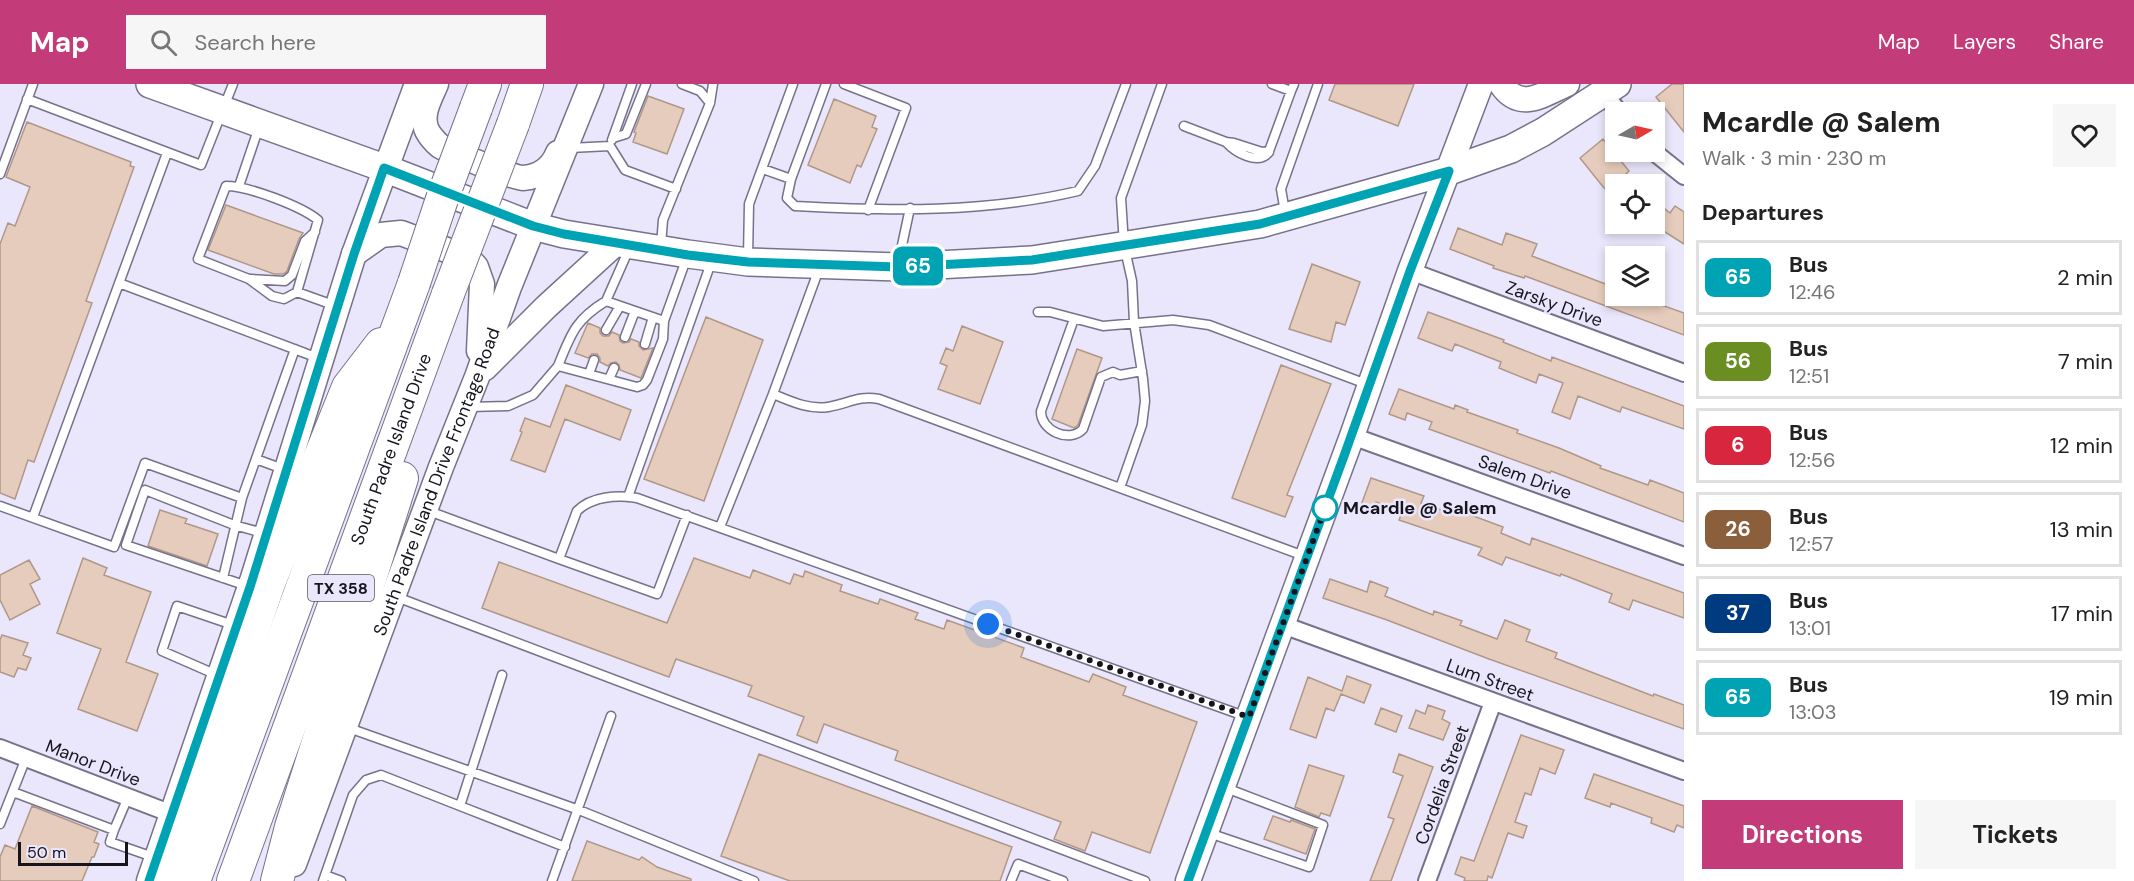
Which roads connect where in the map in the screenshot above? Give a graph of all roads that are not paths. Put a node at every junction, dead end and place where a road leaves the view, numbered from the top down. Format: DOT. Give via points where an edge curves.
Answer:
graph roads {
  1 [pos="33,84"];
  2 [pos="150,84"];
  3 [pos="233,84"];
  4 [pos="417,84"];
  5 [pos="436,84"];
  6 [pos="527,84"];
  7 [pos="583,84"];
  8 [pos="591,84"];
  9 [pos="632,84"];
  10 [pos="646,84"];
  11 [pos="682,84"];
  12 [pos="713,84"];
  13 [pos="793,84"];
  14 [pos="826,84"];
  15 [pos="844,84"];
  16 [pos="1126,84"];
  17 [pos="1162,84"];
  18 [pos="1272,84"];
  19 [pos="1318,84"];
  20 [pos="1481,84"];
  21 [pos="1501,84"];
  22 [pos="1567,84"];
  23 [pos="699,88"];
  24 [pos="1292,88"];
  25 [pos="481,96"];
  26 [pos="1613,97"];
  27 [pos="27,99"];
  28 [pos="710,103"];
  29 [pos="223,110"];
  30 [pos="260,123"];
  31 [pos="1184,126"];
  32 [pos="612,142"];
  33 [pos="566,148"];
  34 [pos="167,153"];
  35 [pos="1665,161"];
  36 [pos="384,168"];
  37 [pos="762,169"];
  38 [pos="1449,171"];
  39 [pos="0,174"];
  40 [pos="1684,176"];
  41 [pos="791,179"];
  42 [pos="239,186"];
  43 [pos="676,189"];
  44 [pos="910,208"];
  45 [pos="868,210"];
  46 [pos="1286,217"];
  47 [pos="533,226"];
  48 [pos="316,231"];
  49 [pos="623,244"];
  50 [pos="1124,245"];
  51 [pos="660,250"];
  52 [pos="354,254"];
  53 [pos="700,256"];
  54 [pos="748,262"];
  55 [pos="821,266"];
  56 [pos="898,267"];
  57 [pos="1410,271"];
  58 [pos="249,279"];
  59 [pos="119,283"];
  60 [pos="297,292"];
  61 [pos="448,294"];
  62 [pos="606,301"];
  63 [pos="338,306"];
  64 [pos="620,306"];
  65 [pos="635,311"];
  66 [pos="1038,312"];
  67 [pos="653,317"];
  68 [pos="1074,319"];
  69 [pos="400,320"];
  70 [pos="664,321"];
  71 [pos="1134,322"];
  72 [pos="606,330"];
  73 [pos="625,337"];
  74 [pos="645,344"];
  75 [pos="294,350"];
  76 [pos="321,360"];
  77 [pos="594,360"];
  78 [pos="558,366"];
  79 [pos="614,368"];
  80 [pos="1142,372"];
  81 [pos="1684,373"];
  82 [pos="590,374"];
  83 [pos="633,375"];
  84 [pos="477,377"];
  85 [pos="609,379"];
  86 [pos="630,385"];
  87 [pos="1370,385"];
  88 [pos="773,394"];
  89 [pos="465,406"];
  90 [pos="1352,436"];
  91 [pos="256,459"];
  92 [pos="287,470"];
  93 [pos="1120,488"];
  94 [pos="628,497"];
  95 [pos="242,498"];
  96 [pos="0,506"];
  97 [pos="425,510"];
  98 [pos="687,515"];
  99 [pos="33,517"];
  100 [pos="234,525"];
  101 [pos="720,527"];
  102 [pos="267,534"];
  103 [pos="1684,556"];
  104 [pos="1307,557"];
  105 [pos="559,559"];
  106 [pos="223,578"];
  107 [pos="250,587"];
  108 [pos="394,596"];
  109 [pos="1283,625"];
  110 [pos="237,626"];
  111 [pos="502,675"];
  112 [pos="220,676"];
  113 [pos="1493,702"];
  114 [pos="611,716"];
  115 [pos="1249,717"];
  116 [pos="345,727"];
  117 [pos="0,748"];
  118 [pos="26,758"];
  119 [pos="1684,771"];
  120 [pos="471,772"];
  121 [pos="1222,787"];
  122 [pos="13,792"];
  123 [pos="128,797"];
  124 [pos="460,806"];
  125 [pos="579,810"];
  126 [pos="172,814"];
  127 [pos="0,824"];
  128 [pos="114,830"];
  129 [pos="1206,832"];
  130 [pos="565,847"];
  131 [pos="161,870"];
  132 [pos="324,878"];
  133 [pos="149,881"];
  134 [pos="194,881"];
  135 [pos="233,881"];
  136 [pos="277,881"];
  137 [pos="288,881"];
  138 [pos="341,881"];
  139 [pos="552,881"];
  140 [pos="754,881"];
  141 [pos="1011,881"];
  142 [pos="1063,881"];
  143 [pos="1145,881"];
  144 [pos="1188,881"];
  145 [pos="1427,881"];
  1 -- 27 [label="lane"];
  2 -- 29 [label="main road"];
  3 -- 29 [label="lane"];
  4 -- 36 [label="main road"];
  5 -- 7 [label="main road" via="426,108 427,132 439,145 520,178 539,175 554,163"];
  6 -- 61 [label="highway, South Padre Island Drive / TX 358, bridge"];
  8 -- 33 [label="main road, South Padre Island Drive Frontage Road"];
  9 -- 32 [label="lane"];
  10 -- 32 [label="lane" via="626,134"];
  11 -- 23 [label="lane"];
  12 -- 28 [label="lane"];
  13 -- 37 [label="lane"];
  14 -- 41 [label="lane"];
  15 -- 45 [label="lane" via="906,108"];
  16 -- 44 [label="lane" via="1095,166 1078,191 1041,200 953,210"];
  17 -- 50 [label="lane" via="1121,198"];
  18 -- 24 [label="lane"];
  19 -- 46 [label="lane" via="1281,189"];
  20 -- 38 [label="main road"];
  21 -- 22 [label="main road" via="1515,98 1526,100"];
  23 -- 28 [label="lane"];
  24 -- 31 [label="lane" via="1269,151 1226,142"];
  25 -- 69 [label="highway, South Padre Island Drive / TX 358, bridge"];
  26 -- 38 [label="main road" via="1511,149"];
  27 -- 34 [label="lane"];
  27 -- 39 [label="lane"];
  28 -- 43 [label="lane"];
  29 -- 30 [label="main road"];
  29 -- 34 [label="lane" via="201,165"];
  30 -- 36 [label="main road"];
  30 -- 42 [label="lane"];
  32 -- 33 [label="lane"];
  32 -- 43 [label="lane" via="625,170"];
  33 -- 47 [label="main road, South Padre Island Drive Frontage Road"];
  34 -- 59 [label="lane"];
  35 -- 40 [label="street"];
  36 -- 47 [label="main road"];
  36 -- 52 [label="main road"];
  37 -- 41 [label="lane"];
  37 -- 54 [label="lane" via="749,204"];
  38 -- 46 [label="main road"];
  38 -- 57 [label="main road"];
  41 -- 45 [label="lane" via="787,198 795,206"];
  42 -- 48 [label="lane" via="308,212 318,220"];
  42 -- 58 [label="lane" via="226,186 198,259"];
  43 -- 51 [label="lane" via="663,220"];
  44 -- 45 [label="lane"];
  44 -- 56 [label="lane"];
  46 -- 50 [label="main road"];
  47 -- 49 [label="main road"];
  47 -- 84 [label="main road, South Padre Island Drive Frontage Road"];
  48 -- 58 [label="lane" via="305,241 292,275 285,281"];
  48 -- 60 [label="lane"];
  49 -- 51 [label="main road"];
  49 -- 62 [label="lane"];
  49 -- 84 [label="main road" via="546,307"];
  50 -- 56 [label="main road" via="1032,260"];
  50 -- 71 [label="lane"];
  51 -- 53 [label="main road"];
  52 -- 63 [label="main road"];
  52 -- 84 [label="main road" via="381,236 401,234 468,258 482,284"];
  53 -- 54 [label="main road"];
  53 -- 70 [label="lane"];
  53 -- 94 [label="lane"];
  54 -- 55 [label="main road"];
  55 -- 56 [label="main road"];
  55 -- 88 [label="lane"];
  57 -- 81 [label="street, Zarsky Drive"];
  57 -- 87 [label="main road"];
  58 -- 60 [label="lane" via="272,296 284,299"];
  59 -- 75 [label="lane"];
  59 -- 99 [label="lane"];
  60 -- 63 [label="lane"];
  61 -- 135 [label="highway, South Padre Island Drive / TX 358"];
  61 -- 136 [label="highway" via="444,346"];
  62 -- 64 [label="lane"];
  62 -- 78 [label="lane" via="587,312 574,328"];
  63 -- 76 [label="main road"];
  64 -- 65 [label="lane"];
  64 -- 72 [label="lane"];
  65 -- 67 [label="lane"];
  65 -- 73 [label="lane"];
  66 -- 68 [label="lane"];
  67 -- 70 [label="lane"];
  67 -- 74 [label="lane"];
  68 -- 71 [label="lane" via="1103,326"];
  68 -- 80 [label="lane" via="1041,411 1046,426 1070,436 1079,434 1101,377 1113,372"];
  69 -- 131 [label="highway" via="348,387"];
  69 -- 134 [label="highway, South Padre Island Drive / TX 358"];
  70 -- 86 [label="lane" via="663,339 647,380 637,387"];
  71 -- 80 [label="lane"];
  71 -- 87 [label="lane" via="1173,320 1209,325"];
  75 -- 76 [label="lane"];
  75 -- 91 [label="lane"];
  76 -- 92 [label="main road"];
  77 -- 82 [label="lane"];
  78 -- 82 [label="lane"];
  78 -- 89 [label="lane" via="533,395 508,406"];
  79 -- 85 [label="lane"];
  80 -- 93 [label="lane" via="1142,425"];
  82 -- 85 [label="lane"];
  83 -- 86 [label="lane"];
  84 -- 89 [label="main road, South Padre Island Drive Frontage Road"];
  85 -- 86 [label="lane"];
  87 -- 90 [label="main road"];
  88 -- 93 [label="lane" via="799,405 827,408 858,398 879,399"];
  88 -- 101 [label="lane"];
  89 -- 97 [label="main road, South Padre Island Drive Frontage Road"];
  90 -- 103 [label="street, Salem Drive"];
  90 -- 104 [label="main road"];
  91 -- 92 [label="lane"];
  91 -- 95 [label="lane"];
  92 -- 102 [label="main road"];
  93 -- 104 [label="lane"];
  94 -- 98 [label="lane"];
  94 -- 105 [label="lane" via="598,498 582,506"];
  95 -- 99 [label="lane" via="145,463 114,547"];
  95 -- 100 [label="lane"];
  96 -- 99 [label="lane"];
  97 -- 105 [label="lane"];
  97 -- 108 [label="main road, South Padre Island Drive Frontage Road"];
  98 -- 101 [label="lane"];
  98 -- 105 [label="lane" via="657,594"];
  100 -- 102 [label="lane"];
  100 -- 106 [label="lane"];
  100 -- 106 [label="lane" via="145,490 126,545"];
  101 -- 115 [label="lane"];
  102 -- 107 [label="main road"];
  104 -- 109 [label="main road"];
  106 -- 107 [label="lane"];
  107 -- 110 [label="main road"];
  108 -- 116 [label="main road, South Padre Island Drive Frontage Road"];
  108 -- 143 [label="lane"];
  109 -- 113 [label="street, Lum Street"];
  109 -- 115 [label="main road"];
  110 -- 112 [label="main road"];
  110 -- 112 [label="lane" via="177,606 162,651"];
  111 -- 120 [label="lane"];
  112 -- 126 [label="main road"];
  113 -- 119 [label="street, Lum Street"];
  113 -- 145 [label="street, Cordelia Street"];
  114 -- 125 [label="lane"];
  115 -- 121 [label="main road"];
  116 -- 120 [label="lane"];
  116 -- 137 [label="main road, South Padre Island Drive Frontage Road"];
  117 -- 118 [label="street, Manor Drive"];
  118 -- 122 [label="lane"];
  118 -- 123 [label="street, Manor Drive"];
  120 -- 124 [label="lane"];
  120 -- 125 [label="lane"];
  121 -- 129 [label="main road"];
  121 -- 129 [label="lane" via="1323,825 1309,867"];
  122 -- 127 [label="lane"];
  122 -- 128 [label="lane"];
  123 -- 126 [label="street, Manor Drive"];
  123 -- 128 [label="lane"];
  124 -- 130 [label="lane"];
  124 -- 132 [label="lane" via="381,775 366,780 353,795"];
  125 -- 130 [label="lane"];
  125 -- 140 [label="lane"];
  126 -- 131 [label="main road"];
  128 -- 131 [label="lane" via="110,842"];
  129 -- 144 [label="main road"];
  130 -- 139 [label="lane"];
  131 -- 133 [label="main road"];
  132 -- 138 [label="lane"];
  141 -- 142 [label="lane" via="1018,864"];
}
